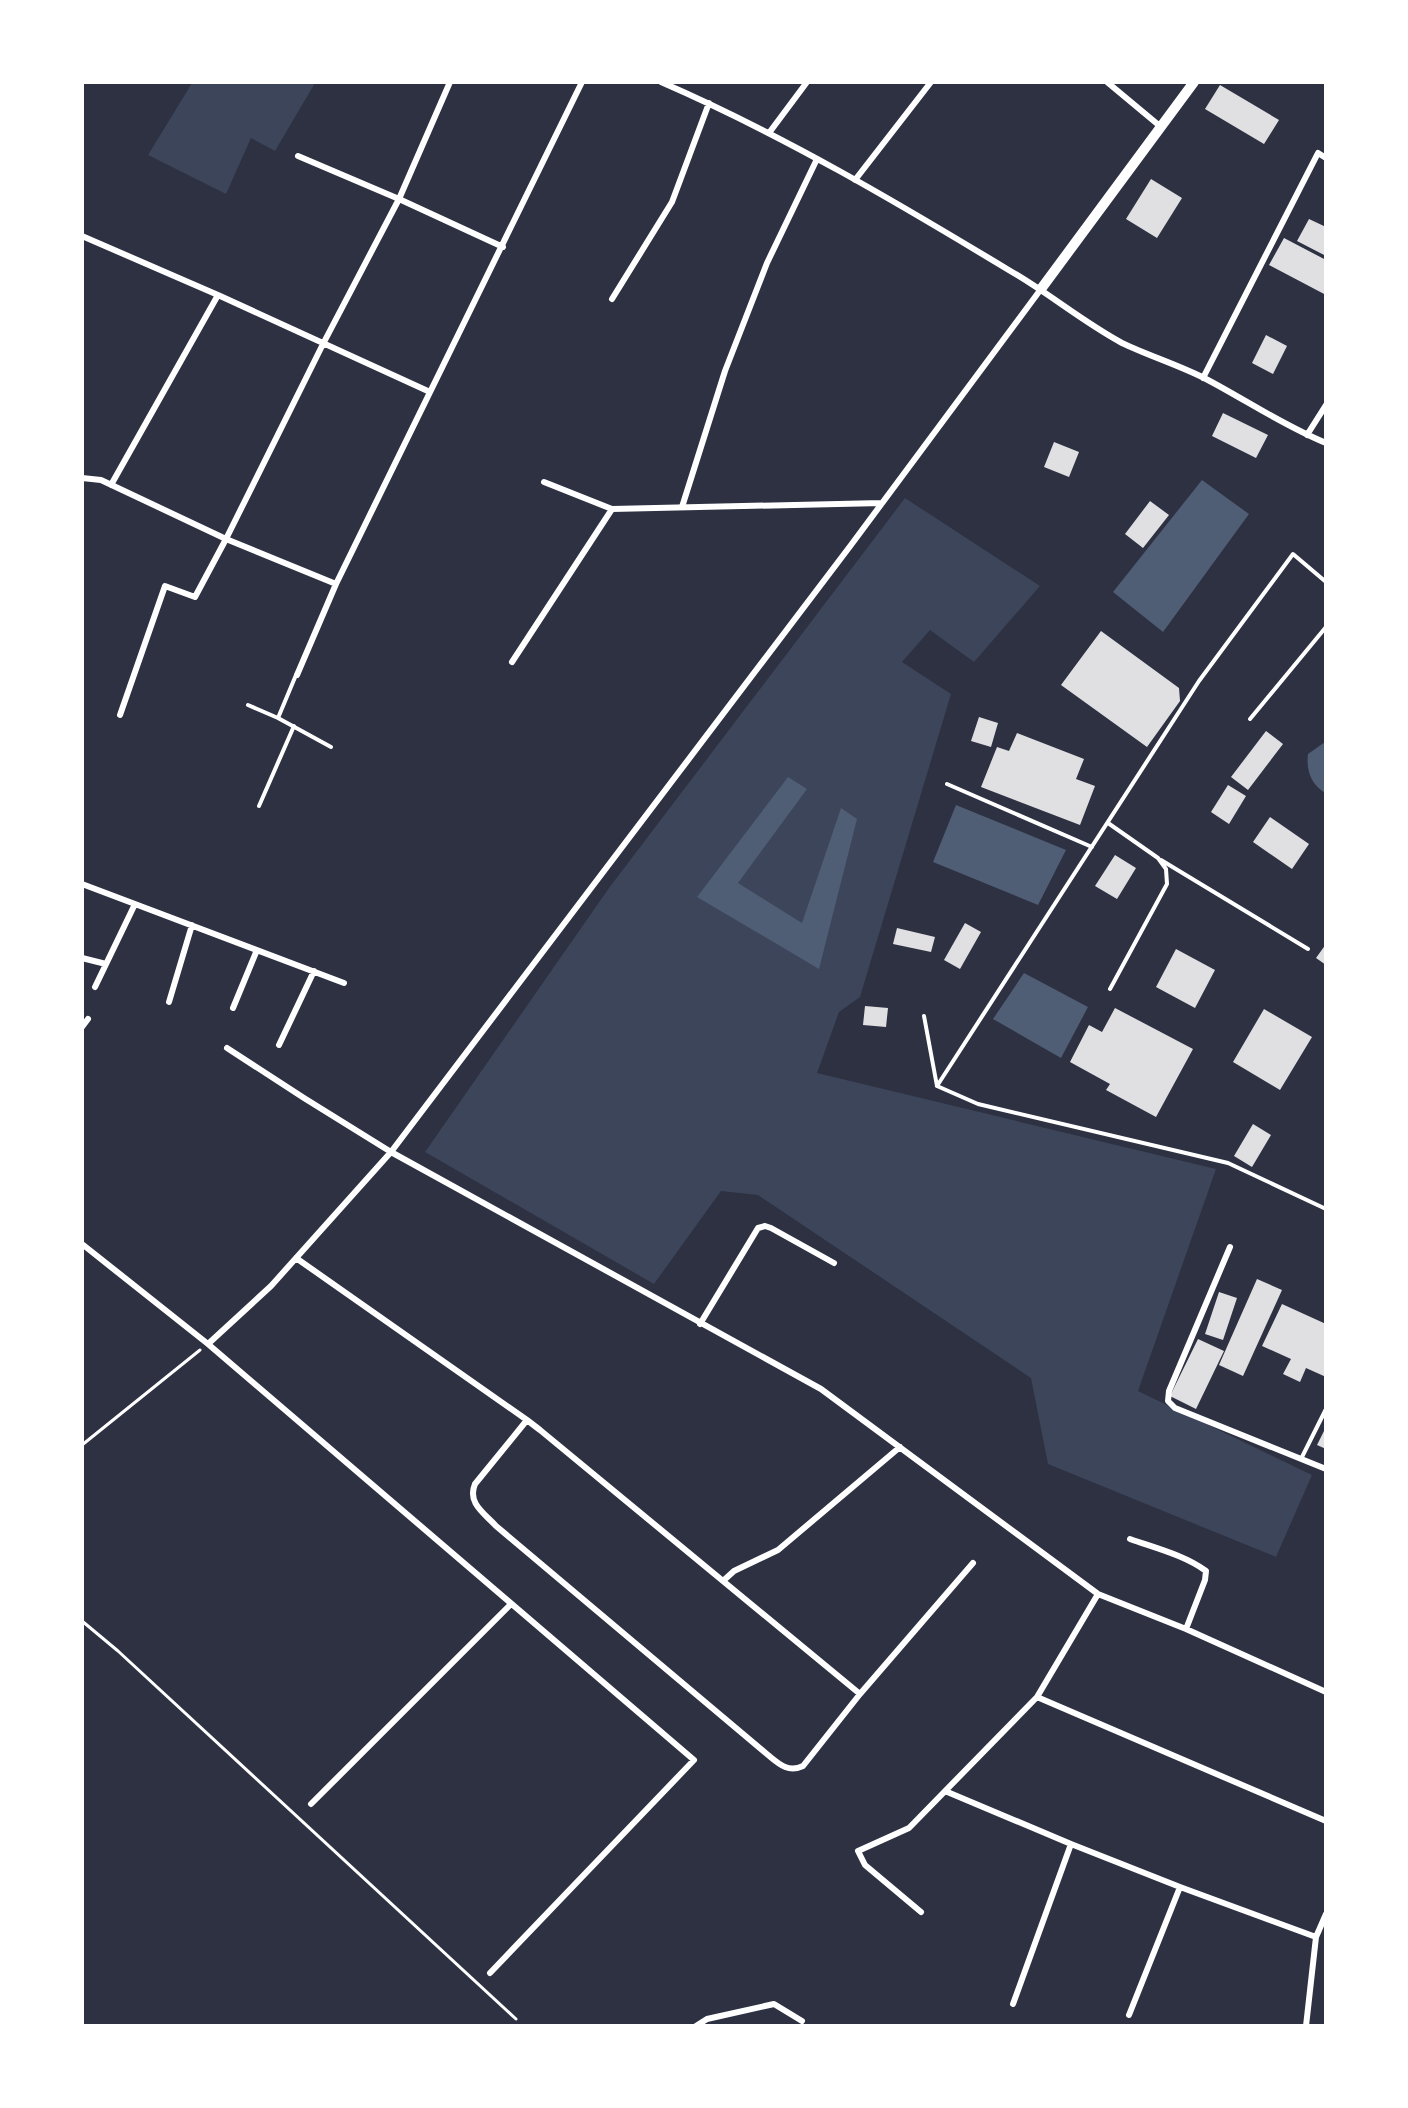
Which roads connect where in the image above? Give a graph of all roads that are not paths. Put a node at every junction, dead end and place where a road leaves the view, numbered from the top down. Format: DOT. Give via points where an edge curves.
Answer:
graph roads {
  1 [pos="450,82"];
  2 [pos="582,82"];
  3 [pos="661,82"];
  4 [pos="807,82"];
  5 [pos="930,82"];
  6 [pos="1107,82"];
  7 [pos="1194,82"];
  8 [pos="709,103"];
  9 [pos="1161,127"];
  10 [pos="770,133"];
  11 [pos="298,156"];
  12 [pos="1326,158"];
  13 [pos="817,159"];
  14 [pos="855,180"];
  15 [pos="399,199"];
  16 [pos="82,236"];
  17 [pos="503,247"];
  18 [pos="1041,289"];
  19 [pos="218,295"];
  20 [pos="612,299"];
  21 [pos="323,344"];
  22 [pos="1203,378"];
  23 [pos="430,392"];
  24 [pos="1326,405"];
  25 [pos="1307,435"];
  26 [pos="1326,443"];
  27 [pos="82,478"];
  28 [pos="544,482"];
  29 [pos="111,485"];
  30 [pos="882,503"];
  31 [pos="682,507"];
  32 [pos="612,508"];
  33 [pos="226,539"];
  34 [pos="1326,582"];
  35 [pos="336,584"];
  36 [pos="1326,627"];
  37 [pos="512,662"];
  38 [pos="297,675"];
  39 [pos="248,705"];
  40 [pos="120,715"];
  41 [pos="278,718"];
  42 [pos="1250,719"];
  43 [pos="294,726"];
  44 [pos="331,747"];
  45 [pos="947,784"];
  46 [pos="259,806"];
  47 [pos="1108,823"];
  48 [pos="1092,847"];
  49 [pos="1158,858"];
  50 [pos="82,884"];
  51 [pos="135,904"];
  52 [pos="192,925"];
  53 [pos="1308,949"];
  54 [pos="257,950"];
  55 [pos="82,958"];
  56 [pos="106,964"];
  57 [pos="314,971"];
  58 [pos="344,983"];
  59 [pos="95,987"];
  60 [pos="1110,990"];
  61 [pos="169,1002"];
  62 [pos="233,1008"];
  63 [pos="924,1016"];
  64 [pos="88,1019"];
  65 [pos="82,1027"];
  66 [pos="279,1045"];
  67 [pos="227,1048"];
  68 [pos="936,1086"];
  69 [pos="391,1152"];
  70 [pos="1326,1209"];
  71 [pos="82,1244"];
  72 [pos="1230,1247"];
  73 [pos="296,1258"];
  74 [pos="834,1263"];
  75 [pos="700,1324"];
  76 [pos="208,1344"];
  77 [pos="1326,1409"];
  78 [pos="527,1420"];
  79 [pos="900,1447"];
  80 [pos="1301,1459"];
  81 [pos="1326,1469"];
  82 [pos="1130,1539"];
  83 [pos="973,1563"];
  84 [pos="723,1581"];
  85 [pos="1098,1594"];
  86 [pos="511,1604"];
  87 [pos="1186,1629"];
  88 [pos="1326,1692"];
  89 [pos="860,1694"];
  90 [pos="1037,1697"];
  91 [pos="945,1791"];
  92 [pos="311,1804"];
  93 [pos="1326,1821"];
  94 [pos="1071,1844"];
  95 [pos="1180,1887"];
  96 [pos="921,1912"];
  97 [pos="1326,1914"];
  98 [pos="1316,1937"];
  99 [pos="490,1973"];
  100 [pos="1013,2004"];
  101 [pos="1129,2015"];
  102 [pos="802,2021"];
  103 [pos="696,2025"];
  104 [pos="1306,2025"];
  1 -- 15 [label="street"];
  2 -- 17 [label="street"];
  3 -- 8 [label="street"];
  4 -- 10 [label="street"];
  5 -- 14 [label="street"];
  6 -- 9 [label="street"];
  7 -- 9 [label="street"];
  8 -- 10 [label="street"];
  8 -- 20 [label="street" via="672,202"];
  9 -- 18 [label="street"];
  10 -- 13 [label="street"];
  11 -- 15 [label="street"];
  12 -- 22 [label="street" via="1318,153"];
  13 -- 14 [label="street"];
  13 -- 31 [label="street" via="767,263 724,371"];
  14 -- 18 [label="street"];
  15 -- 17 [label="street"];
  15 -- 21 [label="street"];
  16 -- 19 [label="street"];
  17 -- 23 [label="street"];
  18 -- 22 [label="street" via="1069,312 1123,343"];
  18 -- 30 [label="street"];
  19 -- 21 [label="street"];
  19 -- 29 [label="street"];
  21 -- 23 [label="street"];
  21 -- 33 [label="street"];
  22 -- 25 [label="street"];
  23 -- 35 [label="street"];
  24 -- 25 [label="street"];
  25 -- 26 [label="street"];
  27 -- 29 [label="street"];
  28 -- 32 [label="street"];
  29 -- 33 [label="street"];
  30 -- 31 [label="street"];
  30 -- 69 [label="street"];
  31 -- 32 [label="street"];
  32 -- 37 [label="street"];
  33 -- 35 [label="street"];
  33 -- 40 [label="street" via="195,597 165,586"];
  34 -- 47 [label="lane" via="1293,554 1199,681"];
  35 -- 38 [label="street"];
  36 -- 42 [label="lane"];
  38 -- 41 [label="lane"];
  39 -- 41 [label="lane"];
  41 -- 43 [label="lane"];
  43 -- 44 [label="lane"];
  43 -- 46 [label="lane"];
  45 -- 48 [label="lane"];
  47 -- 48 [label="lane"];
  47 -- 49 [label="lane"];
  48 -- 68 [label="lane"];
  49 -- 53 [label="lane"];
  49 -- 60 [label="lane" via="1167,869 1167,884"];
  50 -- 51 [label="street"];
  51 -- 52 [label="street"];
  51 -- 56 [label="street"];
  52 -- 54 [label="street"];
  52 -- 61 [label="street"];
  54 -- 57 [label="street"];
  54 -- 62 [label="street"];
  55 -- 56 [label="street"];
  56 -- 59 [label="street"];
  57 -- 58 [label="street"];
  57 -- 66 [label="street"];
  63 -- 68 [label="lane"];
  64 -- 65 [label="street"];
  67 -- 69 [label="street"];
  68 -- 70 [label="lane" via="978,1104 1228,1163"];
  69 -- 73 [label="street"];
  69 -- 75 [label="street"];
  71 -- 76 [label="street"];
  72 -- 80 [label="street" via="1168,1401 1175,1408"];
  73 -- 76 [label="street"];
  73 -- 78 [label="street"];
  74 -- 75 [label="street" via="771,1227 758,1228"];
  75 -- 79 [label="street" via="821,1389"];
  76 -- 86 [label="street"];
  77 -- 80 [label="lane"];
  78 -- 84 [label="street"];
  78 -- 89 [label="street" via="475,1484 474,1502 496,1526 768,1755 788,1769 803,1766"];
  79 -- 84 [label="street" via="778,1550 734,1571"];
  79 -- 85 [label="street"];
  80 -- 81 [label="street"];
  82 -- 87 [label="street" via="1206,1571"];
  83 -- 89 [label="street"];
  84 -- 89 [label="street"];
  85 -- 87 [label="street"];
  85 -- 90 [label="street"];
  86 -- 92 [label="street"];
  86 -- 99 [label="street" via="694,1760"];
  87 -- 88 [label="street"];
  90 -- 91 [label="street"];
  90 -- 93 [label="street"];
  91 -- 94 [label="street"];
  91 -- 96 [label="street" via="909,1828 858,1851 865,1865"];
  94 -- 95 [label="street"];
  94 -- 100 [label="street"];
  95 -- 98 [label="street"];
  95 -- 101 [label="street"];
  97 -- 98 [label="street"];
  98 -- 104 [label="street"];
  102 -- 103 [label="street" via="774,2004"];
}
